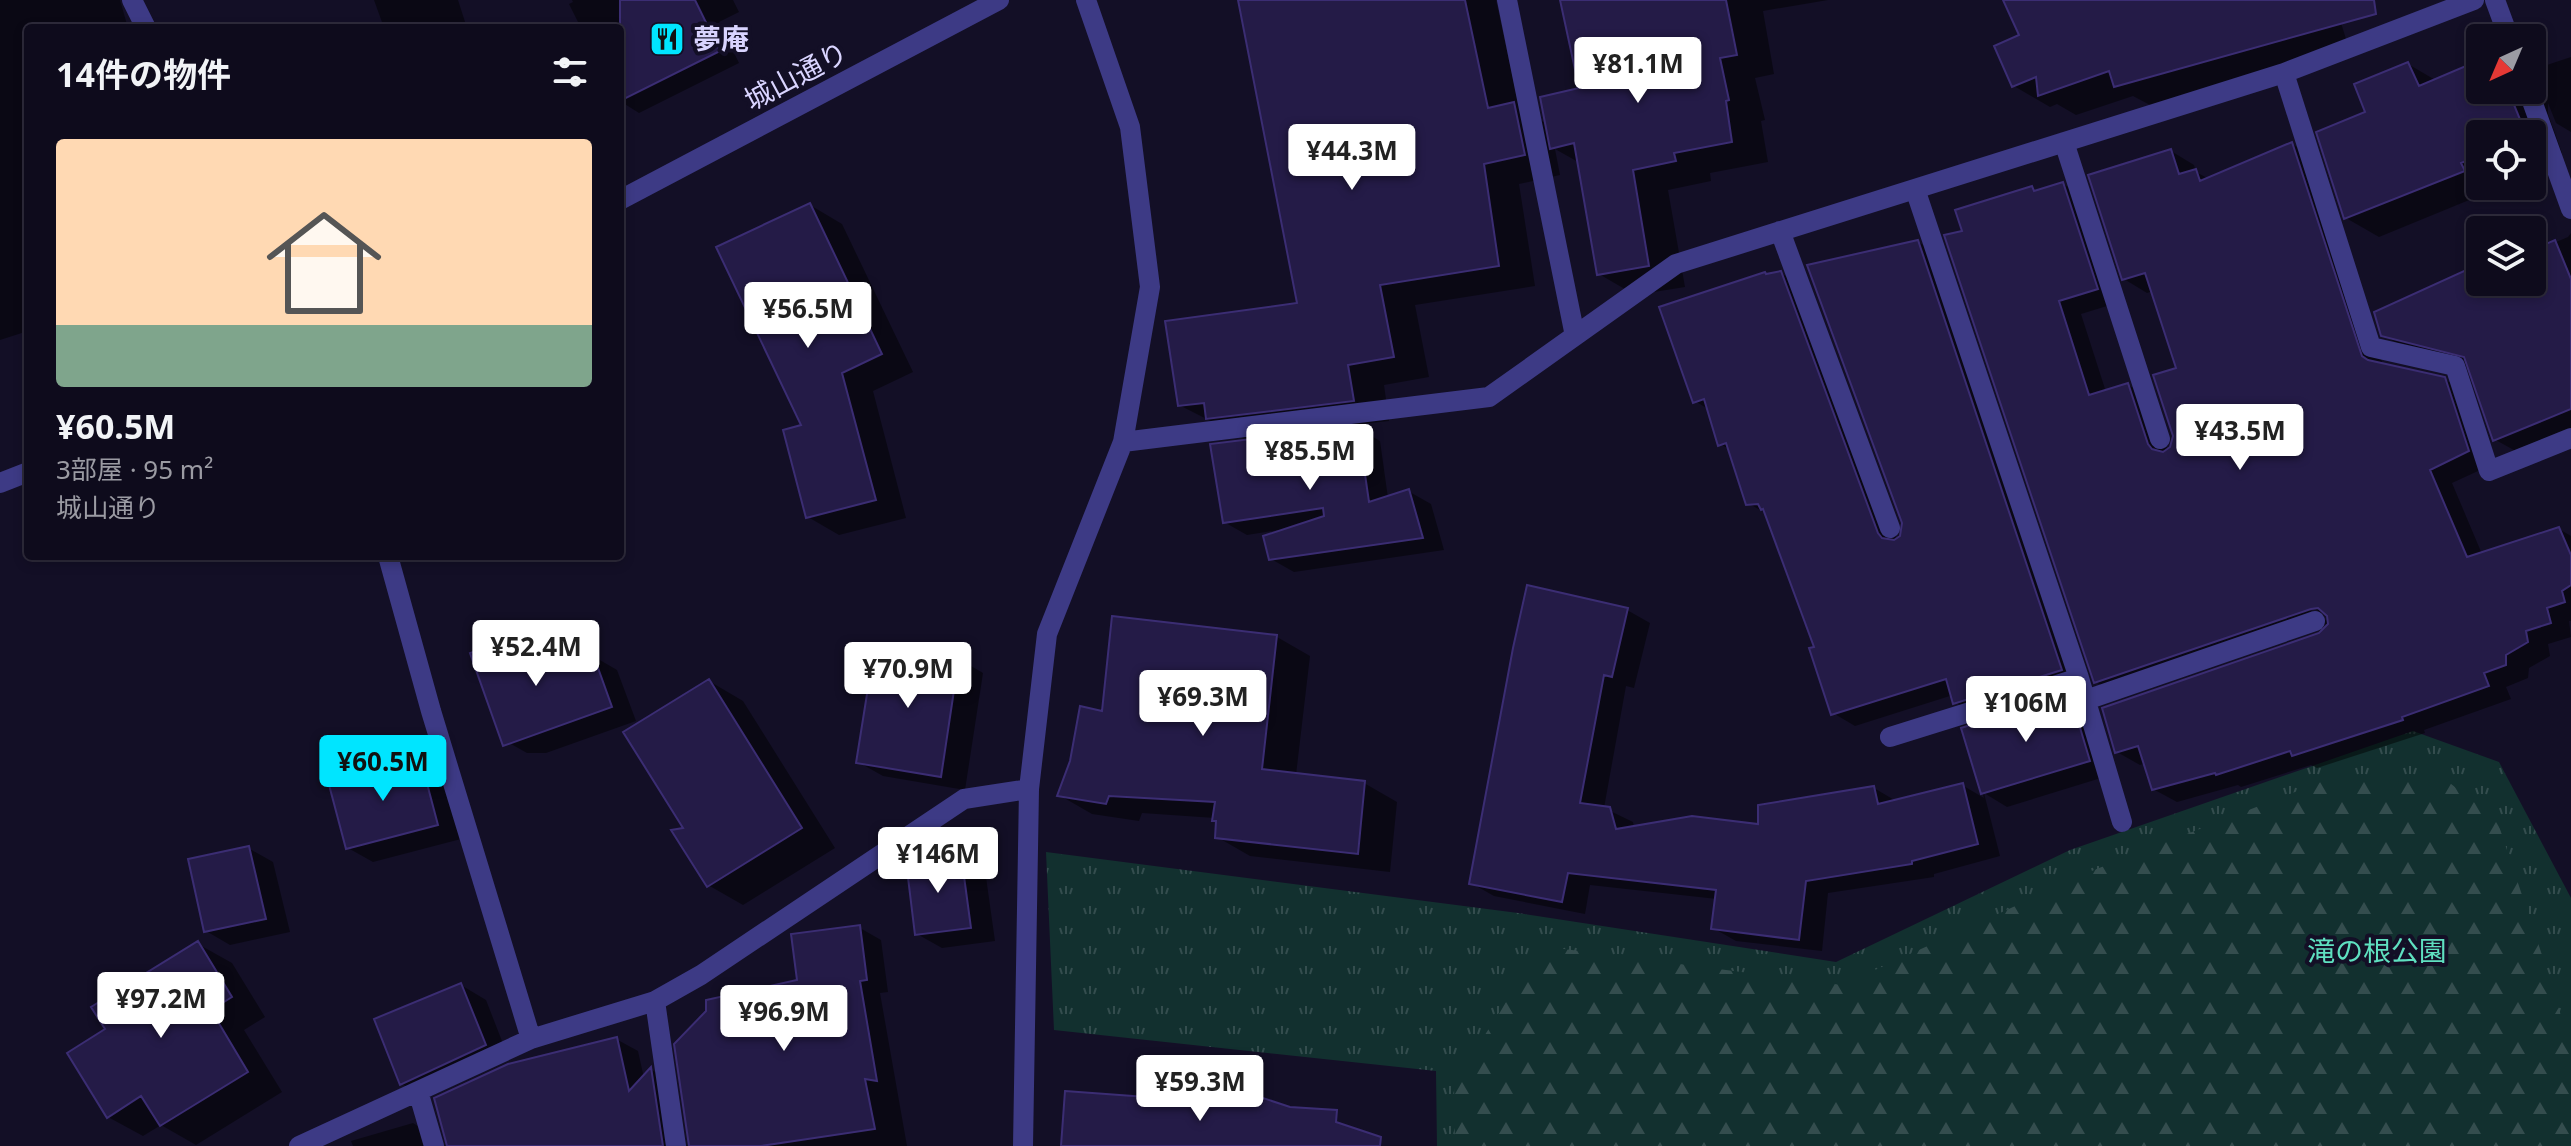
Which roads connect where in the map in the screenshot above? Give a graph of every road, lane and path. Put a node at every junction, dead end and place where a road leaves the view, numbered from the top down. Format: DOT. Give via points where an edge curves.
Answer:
graph roads {
  1 [pos="132,0"];
  2 [pos="999,0"];
  3 [pos="1086,0"];
  4 [pos="1507,0"];
  5 [pos="2474,0"];
  6 [pos="2495,0"];
  7 [pos="144,24"];
  8 [pos="2504,24"];
  9 [pos="2284,73"];
  10 [pos="2533,104"];
  11 [pos="2064,142"];
  12 [pos="1915,189"];
  13 [pos="624,198"];
  14 [pos="2571,209"];
  15 [pos="1780,231"];
  16 [pos="1575,336"];
  17 [pos="2571,438"];
  18 [pos="2160,439"];
  19 [pos="1123,442"];
  20 [pos="24,474"];
  21 [pos="0,483"];
  22 [pos="1890,528"];
  23 [pos="389,560"];
  24 [pos="2315,621"];
  25 [pos="2079,678"];
  26 [pos="2086,700"];
  27 [pos="1890,737"];
  28 [pos="1029,789"];
  29 [pos="2122,822"];
  30 [pos="655,1001"];
  31 [pos="531,1039"];
  32 [pos="418,1091"];
  33 [pos="299,1146"];
  34 [pos="434,1146"];
  35 [pos="676,1146"];
  36 [pos="1023,1146"];
  1 -- 7 [label="street"];
  2 -- 13 [label="street, 城山通り"];
  3 -- 19 [label="street" via="1130,127 1150,287"];
  4 -- 16 [label="street"];
  5 -- 9 [label="street"];
  6 -- 8 [label="street"];
  9 -- 11 [label="street"];
  9 -- 17 [label="street" via="2371,347 2455,366 2489,471"];
  10 -- 14 [label="street"];
  11 -- 12 [label="street"];
  11 -- 18 [label="street"];
  12 -- 15 [label="street"];
  12 -- 25 [label="street"];
  15 -- 16 [label="street" via="1676,264"];
  15 -- 22 [label="street"];
  16 -- 19 [label="street" via="1489,397"];
  19 -- 28 [label="street" via="1047,634"];
  20 -- 21 [label="street"];
  23 -- 31 [label="street"];
  24 -- 26 [label="street"];
  25 -- 26 [label="street"];
  25 -- 27 [label="street"];
  26 -- 29 [label="street"];
  28 -- 30 [label="street" via="964,799"];
  28 -- 36 [label="street"];
  30 -- 31 [label="street"];
  30 -- 35 [label="street"];
  31 -- 32 [label="street"];
  32 -- 33 [label="street"];
  32 -- 34 [label="street"];
}
